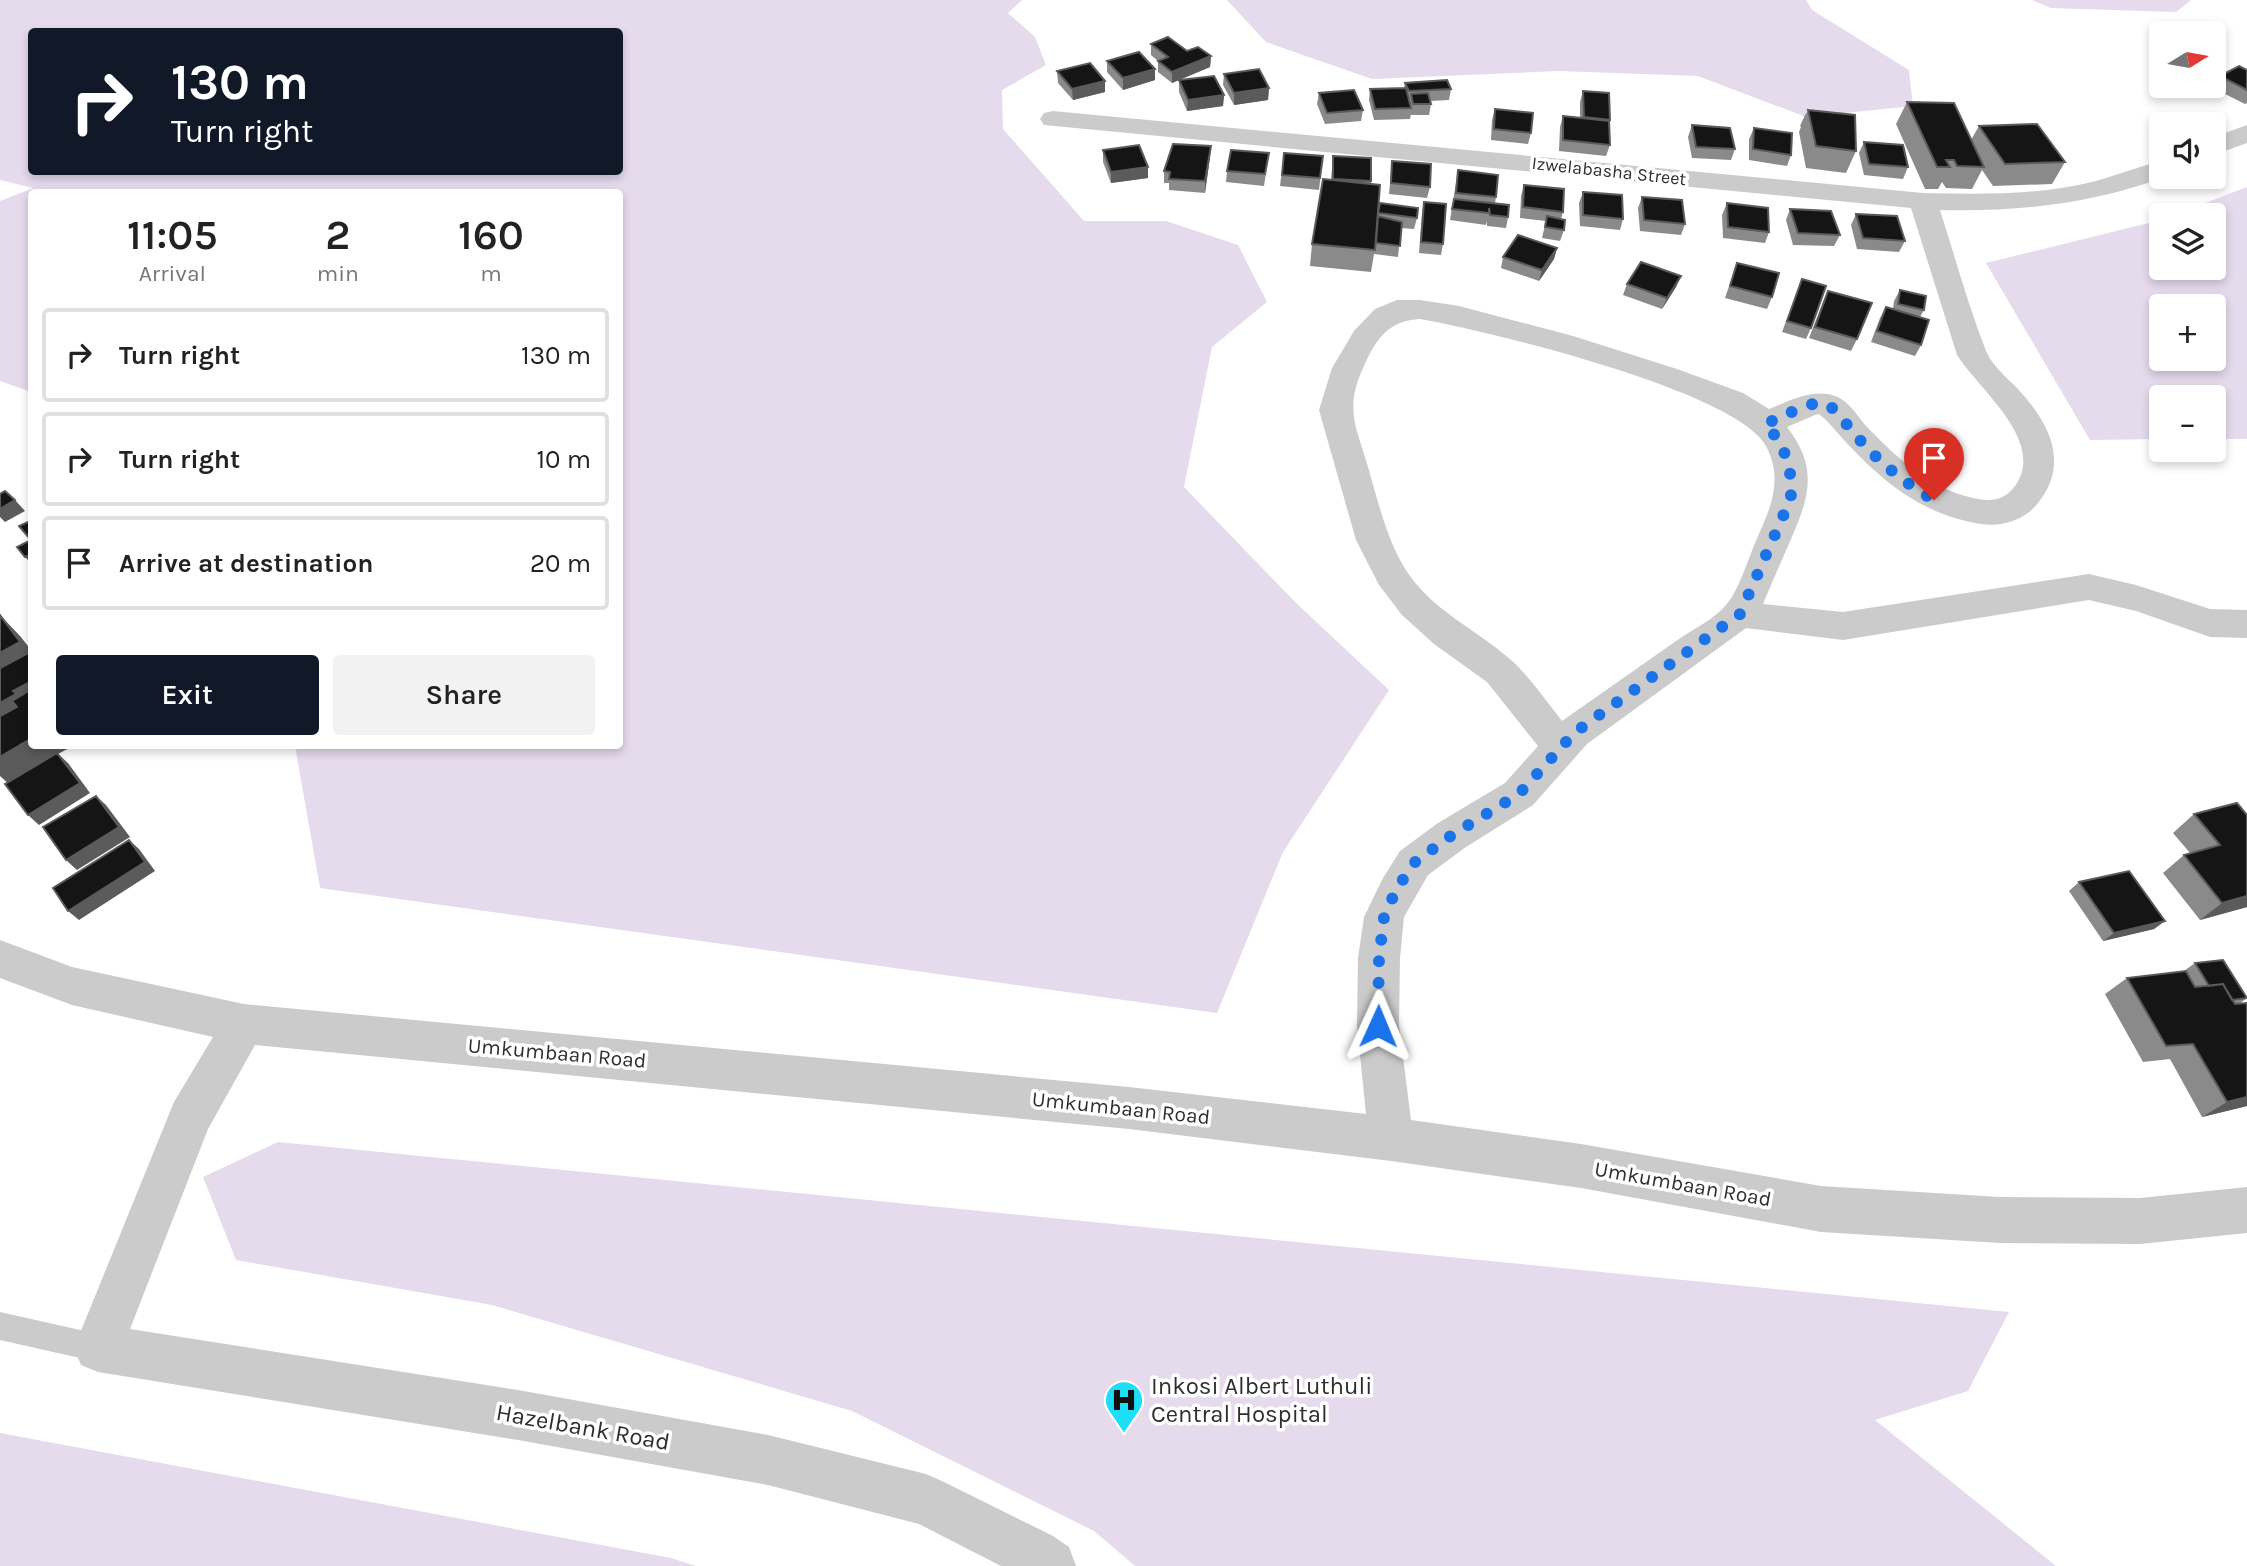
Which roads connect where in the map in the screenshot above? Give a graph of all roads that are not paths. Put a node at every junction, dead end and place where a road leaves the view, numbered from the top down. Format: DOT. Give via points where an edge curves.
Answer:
graph roads {
  1 [pos="1053,119"];
  2 [pos="2247,133"];
  3 [pos="2226,142"];
  4 [pos="2149,173"];
  5 [pos="1923,201"];
  6 [pos="1765,424"];
  7 [pos="1740,614"];
  8 [pos="2247,624"];
  9 [pos="1561,747"];
  10 [pos="0,959"];
  11 [pos="244,1024"];
  12 [pos="1391,1139"];
  13 [pos="2247,1210"];
  14 [pos="0,1326"];
  15 [pos="98,1348"];
  16 [pos="1050,1566"];
  1 -- 5 [label="street, Izwelabasha Street"];
  2 -- 3 [label="street"];
  4 -- 5 [label="street, Izwelabasha Street" via="2044,201"];
  5 -- 6 [label="street" via="1972,355 2034,431 2040,449 2032,491 2002,512 1964,509 1911,487 1824,404 1811,404"];
  6 -- 7 [label="street" via="1782,444 1791,498"];
  6 -- 9 [label="street" via="1735,402 1701,388 1557,341 1426,309 1387,314 1365,337 1336,395 1335,410 1373,540 1391,576 1414,606 1500,672"];
  7 -- 8 [label="street" via="1843,626 2089,587 2203,622"];
  7 -- 9 [label="street"];
  9 -- 12 [label="street" via="1519,794 1414,863 1384,917 1378,1026"];
  10 -- 11 [label="street, Umkumbaan Road" via="72,986"];
  11 -- 12 [label="street, Umkumbaan Road" via="1129,1108"];
  11 -- 15 [label="street" via="190,1117"];
  12 -- 13 [label="street, Umkumbaan Road" via="1581,1166 1821,1209 2000,1220 2128,1221"];
  14 -- 15 [label="lane, Hazelbank Road"];
  15 -- 16 [label="street, Hazelbank Road" via="768,1460 926,1500"];
}
